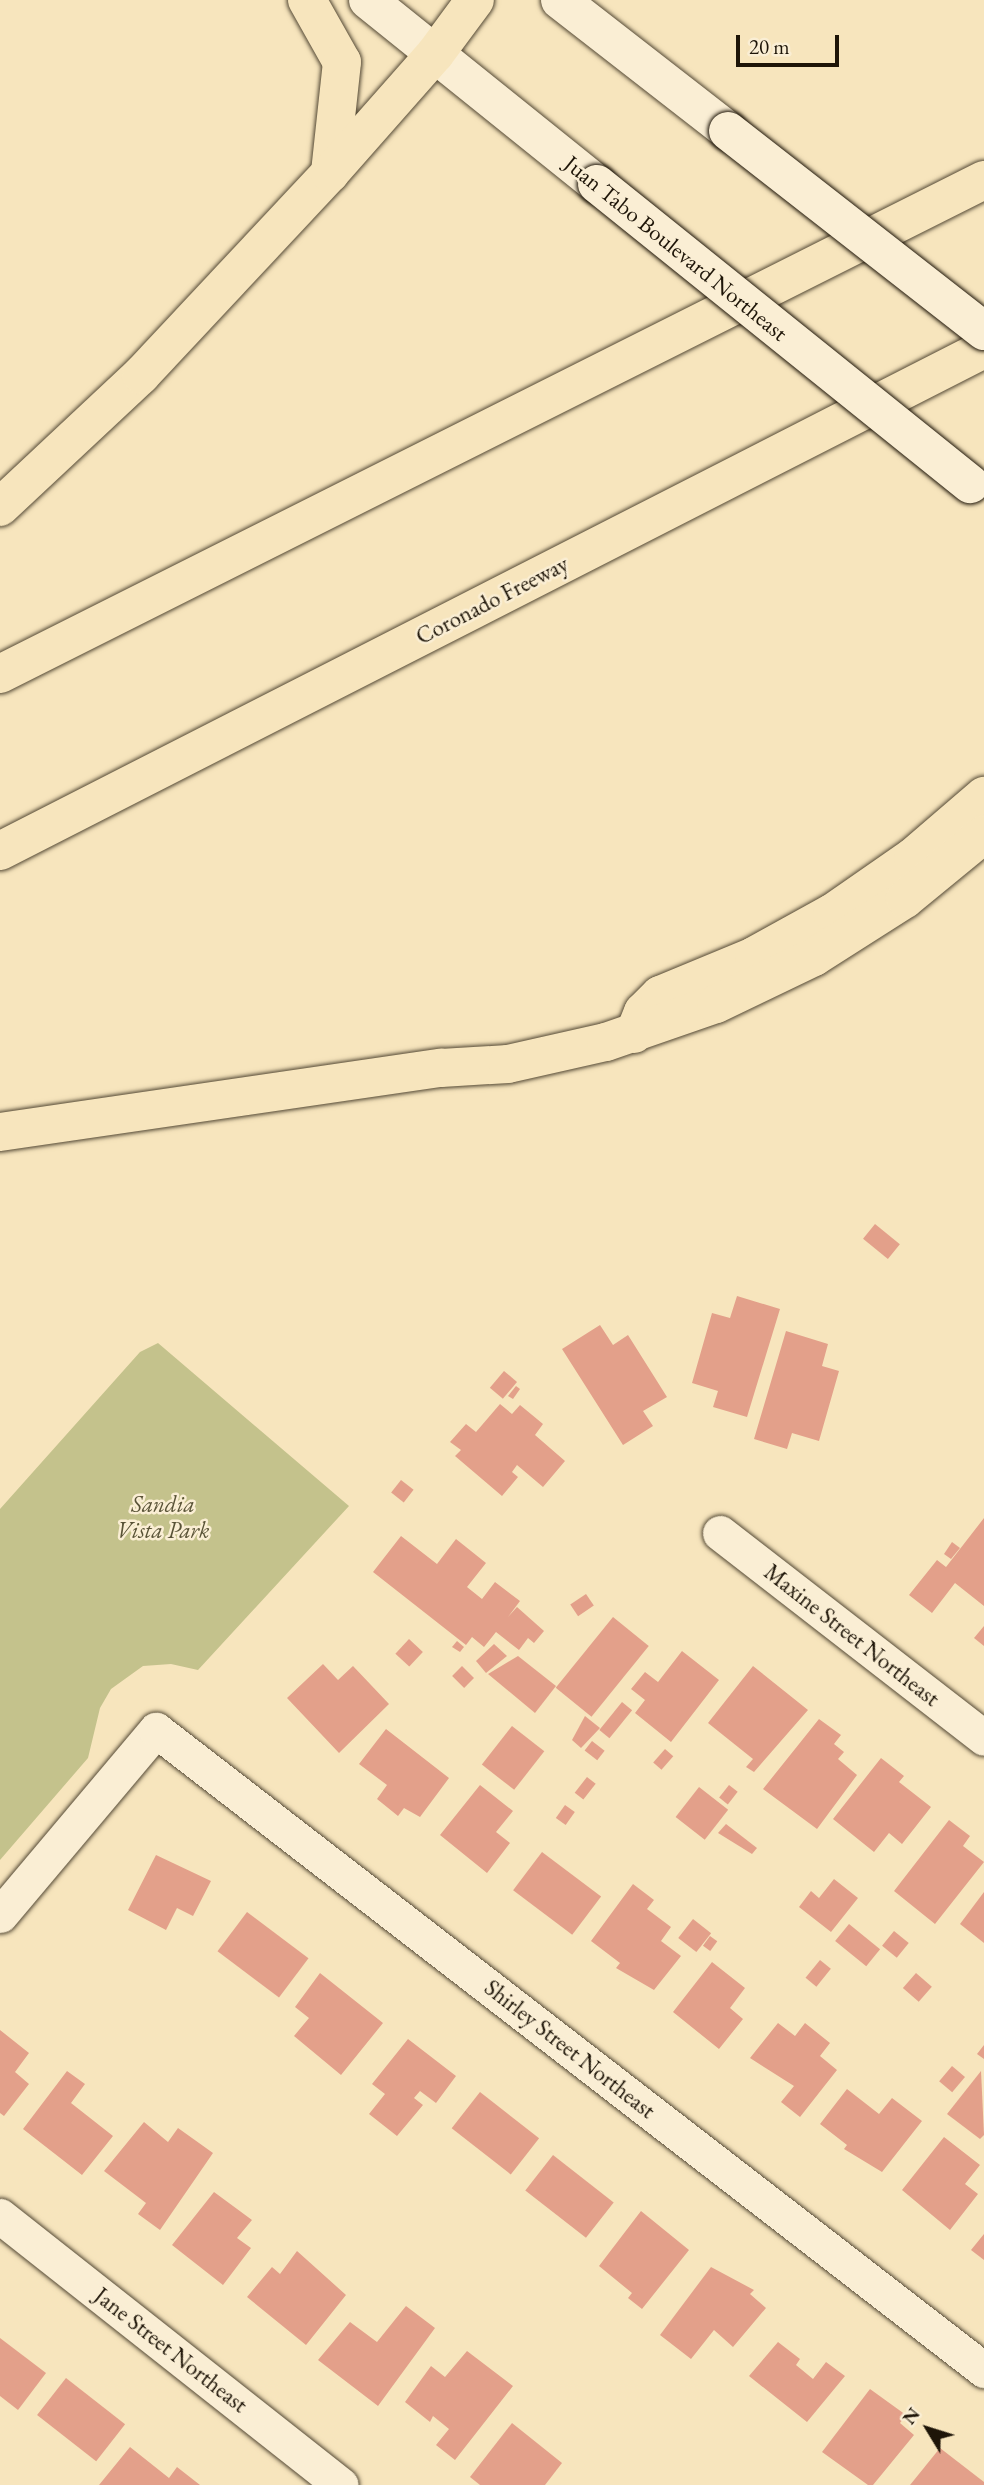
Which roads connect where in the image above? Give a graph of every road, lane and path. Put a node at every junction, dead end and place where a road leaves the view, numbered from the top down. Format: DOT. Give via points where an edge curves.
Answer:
graph roads {
  1 [pos="307,0"];
  2 [pos="368,0"];
  3 [pos="475,0"];
  4 [pos="560,0"];
  5 [pos="435,54"];
  6 [pos="330,173"];
  7 [pos="984,180"];
  8 [pos="984,331"];
  9 [pos="984,349"];
  10 [pos="977,489"];
  11 [pos="0,507"];
  12 [pos="0,674"];
  13 [pos="984,796"];
  14 [pos="984,834"];
  15 [pos="0,851"];
  16 [pos="984,860"];
  17 [pos="634,1034"];
  18 [pos="0,1132"];
  19 [pos="720,1533"];
  20 [pos="984,1738"];
  21 [pos="0,1915"];
  22 [pos="0,2216"];
  23 [pos="984,2370"];
  24 [pos="341,2485"];
  1 -- 6 [label="highway" via="342,62"];
  2 -- 5 [label="main road, Juan Tabo Boulevard Northeast"];
  3 -- 5 [label="highway"];
  4 -- 8 [label="main road, bridge"];
  5 -- 6 [label="highway"];
  5 -- 10 [label="main road, Juan Tabo Boulevard Northeast, bridge"];
  6 -- 11 [label="highway" via="141,375 40,475"];
  7 -- 12 [label="highway"];
  9 -- 15 [label="highway, Coronado Freeway"];
  13 -- 17 [label="highway" via="913,858 841,907 754,956 660,995 643,1012"];
  14 -- 17 [label="highway" via="905,899 814,957 750,990"];
  16 -- 17 [label="highway" via="892,931 797,987 674,1040"];
  17 -- 18 [label="highway" via="508,1064 441,1068"];
  19 -- 20 [label="street, Maxine Street Northeast"];
  21 -- 23 [label="street, Shirley Street Northeast" via="156,1730"];
  22 -- 24 [label="street, Jane Street Northeast"];
}
